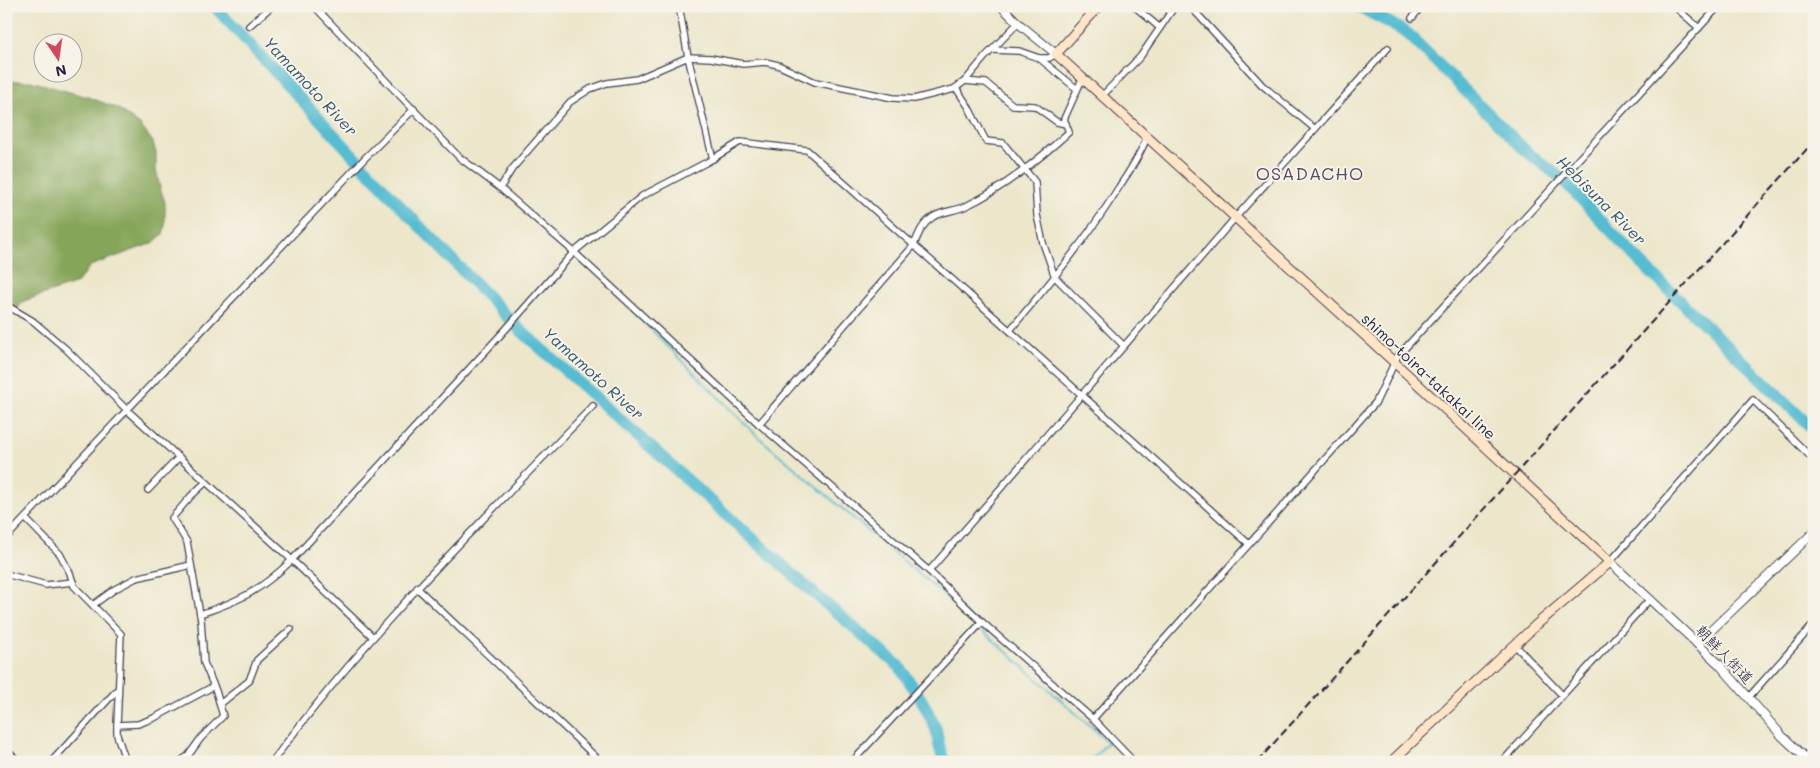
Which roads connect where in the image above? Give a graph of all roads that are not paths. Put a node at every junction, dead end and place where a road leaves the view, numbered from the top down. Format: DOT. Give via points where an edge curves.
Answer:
graph roads {
  1 [pos="272,6"];
  2 [pos="314,6"];
  3 [pos="679,6"];
  4 [pos="1001,6"];
  5 [pos="1099,6"];
  6 [pos="1134,6"];
  7 [pos="1175,6"];
  8 [pos="1190,6"];
  9 [pos="1422,6"];
  10 [pos="1674,6"];
  11 [pos="1719,6"];
  12 [pos="1412,18"];
  13 [pos="1018,23"];
  14 [pos="249,26"];
  15 [pos="1160,28"];
  16 [pos="1699,28"];
  17 [pos="1388,48"];
  18 [pos="992,50"];
  19 [pos="1056,54"];
  20 [pos="688,57"];
  21 [pos="1039,58"];
  22 [pos="1083,77"];
  23 [pos="965,81"];
  24 [pos="956,88"];
  25 [pos="1077,90"];
  26 [pos="1102,96"];
  27 [pos="414,109"];
  28 [pos="1066,124"];
  29 [pos="1315,129"];
  30 [pos="1147,137"];
  31 [pos="713,159"];
  32 [pos="1024,169"];
  33 [pos="500,188"];
  34 [pos="1235,218"];
  35 [pos="914,244"];
  36 [pos="574,252"];
  37 [pos="1055,277"];
  38 [pos="6,305"];
  39 [pos="1010,330"];
  40 [pos="1124,346"];
  41 [pos="1394,362"];
  42 [pos="1082,396"];
  43 [pos="593,406"];
  44 [pos="128,410"];
  45 [pos="759,424"];
  46 [pos="179,457"];
  47 [pos="1814,460"];
  48 [pos="206,482"];
  49 [pos="148,490"];
  50 [pos="25,518"];
  51 [pos="1814,532"];
  52 [pos="6,538"];
  53 [pos="1250,544"];
  54 [pos="292,560"];
  55 [pos="1610,562"];
  56 [pos="191,565"];
  57 [pos="929,571"];
  58 [pos="6,574"];
  59 [pos="73,582"];
  60 [pos="418,588"];
  61 [pos="1650,599"];
  62 [pos="93,605"];
  63 [pos="200,614"];
  64 [pos="982,622"];
  65 [pos="1814,624"];
  66 [pos="291,629"];
  67 [pos="373,637"];
  68 [pos="1697,644"];
  69 [pos="1515,645"];
  70 [pos="214,686"];
  71 [pos="118,689"];
  72 [pos="1562,695"];
  73 [pos="1748,698"];
  74 [pos="220,704"];
  75 [pos="1092,718"];
  76 [pos="117,725"];
  77 [pos="6,750"];
  78 [pos="19,762"];
  79 [pos="50,762"];
  80 [pos="126,762"];
  81 [pos="179,762"];
  82 [pos="272,762"];
  83 [pos="601,762"];
  84 [pos="852,762"];
  85 [pos="1134,762"];
  86 [pos="1391,762"];
  87 [pos="1502,762"];
  88 [pos="1810,762"];
  1 -- 14 [label="street"];
  2 -- 27 [label="street"];
  3 -- 20 [label="street"];
  4 -- 13 [label="street"];
  5 -- 19 [label="main road"];
  6 -- 15 [label="street"];
  7 -- 15 [label="street"];
  8 -- 29 [label="street" via="1262,85"];
  9 -- 12 [label="street"];
  10 -- 16 [label="street"];
  11 -- 16 [label="street"];
  13 -- 18 [label="street"];
  13 -- 19 [label="street"];
  15 -- 26 [label="street" via="1135,63"];
  16 -- 41 [label="street"];
  17 -- 29 [label="street"];
  18 -- 21 [label="street" via="1019,50"];
  18 -- 23 [label="street"];
  19 -- 21 [label="street"];
  19 -- 22 [label="main road, shimo-toira-takakai line"];
  20 -- 24 [label="street" via="743,64 766,62 815,82 893,98 914,99"];
  20 -- 31 [label="street"];
  20 -- 33 [label="street" via="638,79 590,89 570,102 512,169"];
  21 -- 25 [label="street"];
  22 -- 25 [label="street"];
  22 -- 26 [label="main road, shimo-toira-takakai line"];
  23 -- 24 [label="street"];
  23 -- 28 [label="street" via="986,84 1013,105 1035,106 1057,122"];
  24 -- 32 [label="street" via="986,141 1003,143"];
  25 -- 28 [label="street" via="1064,119"];
  26 -- 30 [label="main road, shimo-toira-takakai line"];
  27 -- 33 [label="street" via="459,157"];
  27 -- 44 [label="street"];
  28 -- 32 [label="street" via="1069,132"];
  29 -- 34 [label="street"];
  30 -- 34 [label="main road, shimo-toira-takakai line"];
  30 -- 37 [label="street" via="1141,153 1104,212"];
  31 -- 35 [label="street" via="740,142 806,150"];
  31 -- 36 [label="street" via="642,196"];
  32 -- 35 [label="street" via="966,206 934,216 922,227"];
  32 -- 37 [label="street" via="1035,182 1037,215"];
  33 -- 36 [label="street"];
  34 -- 40 [label="street"];
  34 -- 41 [label="main road, shimo-toira-takakai line"];
  35 -- 39 [label="street"];
  35 -- 45 [label="street"];
  36 -- 45 [label="street"];
  36 -- 54 [label="street"];
  37 -- 39 [label="street"];
  37 -- 40 [label="street"];
  38 -- 44 [label="street" via="66,349"];
  39 -- 42 [label="street"];
  40 -- 42 [label="street"];
  41 -- 53 [label="street" via="1376,402"];
  41 -- 55 [label="main road, shimo-toira-takakai line"];
  42 -- 53 [label="street"];
  42 -- 57 [label="street"];
  43 -- 60 [label="street"];
  44 -- 46 [label="street"];
  44 -- 50 [label="street"];
  45 -- 57 [label="street"];
  46 -- 48 [label="street"];
  46 -- 49 [label="street"];
  47 -- 55 [label="street" via="1753,400"];
  48 -- 54 [label="street"];
  48 -- 56 [label="street" via="172,518 187,542"];
  50 -- 52 [label="street"];
  50 -- 59 [label="street" via="60,554"];
  51 -- 68 [label="street"];
  53 -- 75 [label="street"];
  54 -- 63 [label="street" via="256,591"];
  54 -- 67 [label="street"];
  55 -- 61 [label="street, 朝鮮人街道"];
  55 -- 69 [label="main road"];
  56 -- 62 [label="street" via="136,578"];
  56 -- 63 [label="street"];
  57 -- 64 [label="street"];
  58 -- 59 [label="street" via="46,585"];
  59 -- 62 [label="street"];
  60 -- 67 [label="street"];
  60 -- 83 [label="street"];
  61 -- 68 [label="street, 朝鮮人街道"];
  61 -- 72 [label="street"];
  62 -- 71 [label="street" via="121,634"];
  63 -- 70 [label="street" via="204,663"];
  64 -- 75 [label="street"];
  64 -- 84 [label="street"];
  65 -- 73 [label="street, 朝鮮人街道"];
  66 -- 74 [label="street" via="257,660 249,681"];
  67 -- 82 [label="street"];
  68 -- 73 [label="street, 朝鮮人街道"];
  69 -- 72 [label="street"];
  69 -- 86 [label="main road"];
  70 -- 74 [label="street"];
  70 -- 76 [label="street" via="154,718 138,724"];
  71 -- 76 [label="street"];
  71 -- 79 [label="street"];
  72 -- 87 [label="street"];
  73 -- 88 [label="street"];
  74 -- 81 [label="street" via="223,716"];
  75 -- 85 [label="street"];
  76 -- 80 [label="street"];
  77 -- 78 [label="street"];
}
